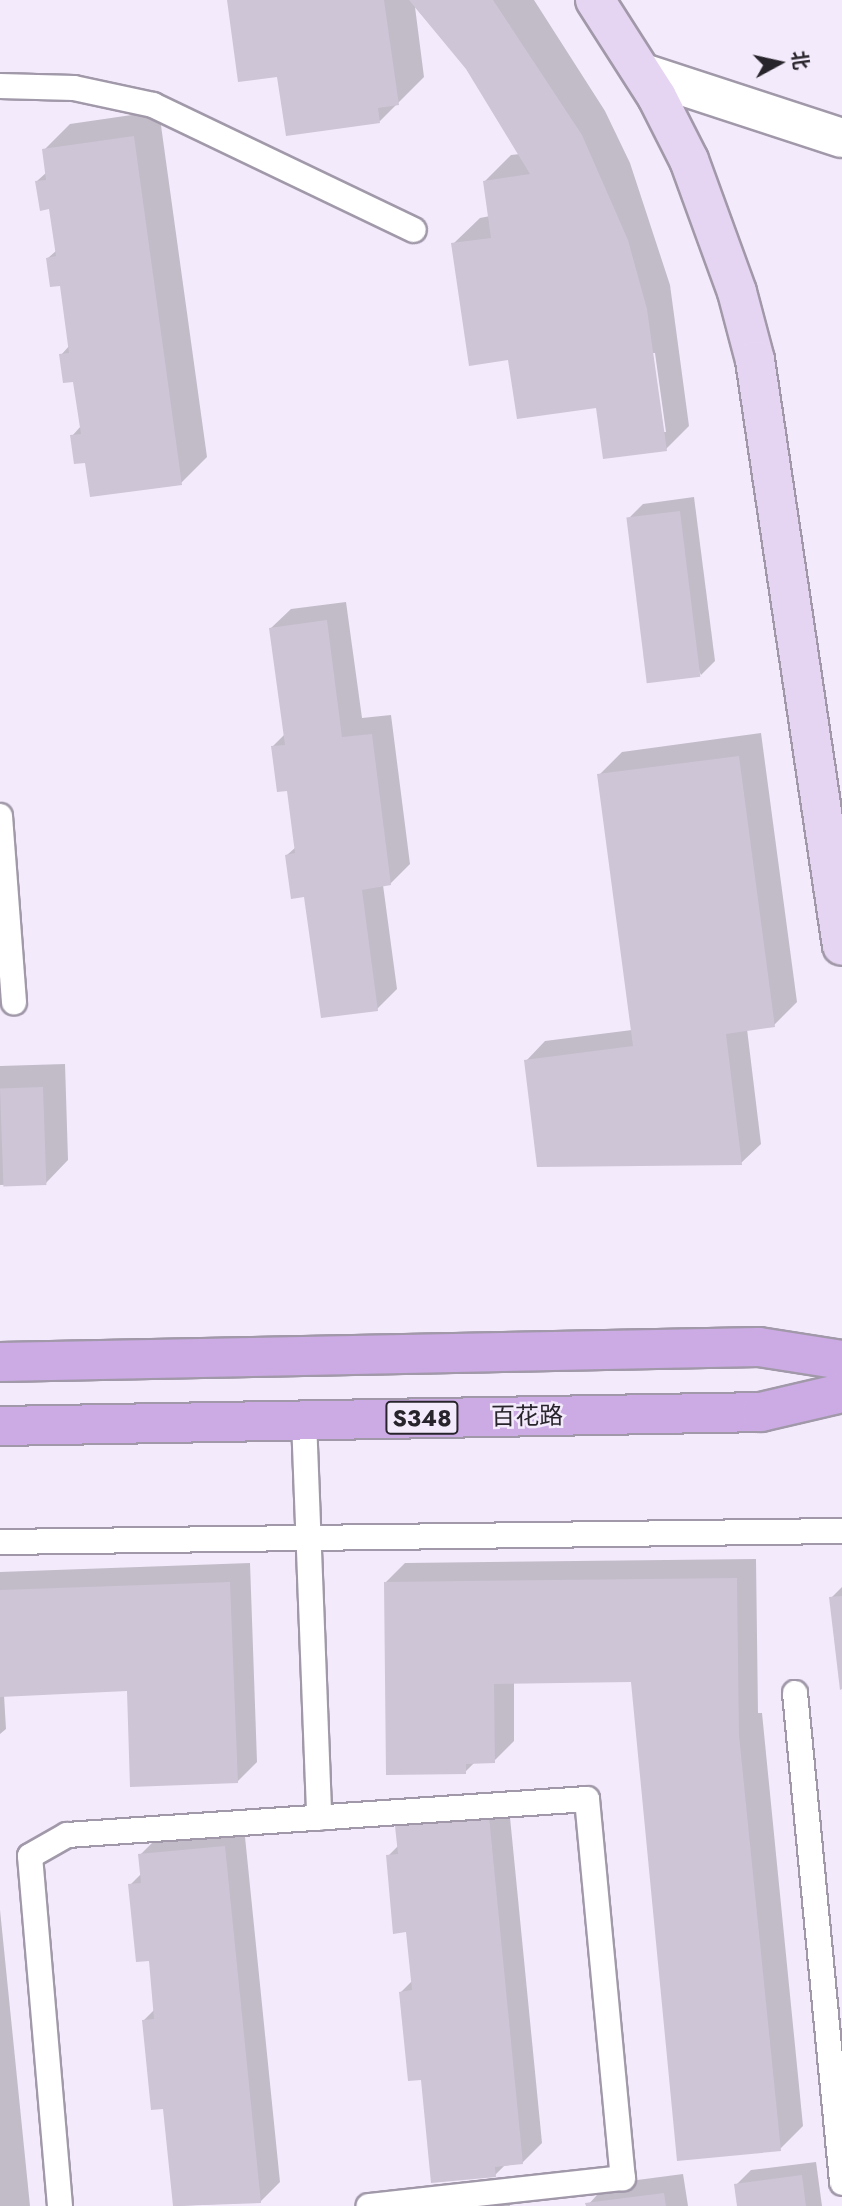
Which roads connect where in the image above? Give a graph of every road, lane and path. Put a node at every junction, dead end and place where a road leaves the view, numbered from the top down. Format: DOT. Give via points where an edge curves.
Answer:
graph roads {
  1 [pos="594,0"];
  2 [pos="643,74"];
  3 [pos="0,86"];
  4 [pos="842,138"];
  5 [pos="414,230"];
  6 [pos="0,816"];
  7 [pos="842,946"];
  8 [pos="14,1002"];
  9 [pos="842,1360"];
  10 [pos="0,1362"];
  11 [pos="842,1393"];
  12 [pos="304,1420"];
  13 [pos="0,1426"];
  14 [pos="842,1531"];
  15 [pos="308,1538"];
  16 [pos="0,1542"];
  17 [pos="795,1693"];
  18 [pos="318,1818"];
  19 [pos="842,2183"];
  20 [pos="60,2206"];
  21 [pos="369,2206"];
  1 -- 2 [label="street"];
  2 -- 4 [label="street"];
  2 -- 7 [label="street" via="689,160 715,225 755,360"];
  3 -- 5 [label="lane" via="74,88 153,106"];
  6 -- 8 [label="lane"];
  9 -- 10 [label="main road" via="759,1347"];
  11 -- 12 [label="main road, 百花路 / S348" via="761,1412"];
  12 -- 13 [label="main road, 百花路 / S348"];
  12 -- 15 [label="lane"];
  14 -- 15 [label="lane"];
  15 -- 16 [label="lane"];
  15 -- 18 [label="lane"];
  17 -- 19 [label="lane"];
  18 -- 20 [label="lane" via="67,1835 30,1856"];
  18 -- 21 [label="lane" via="587,1800 623,2178"];
}
